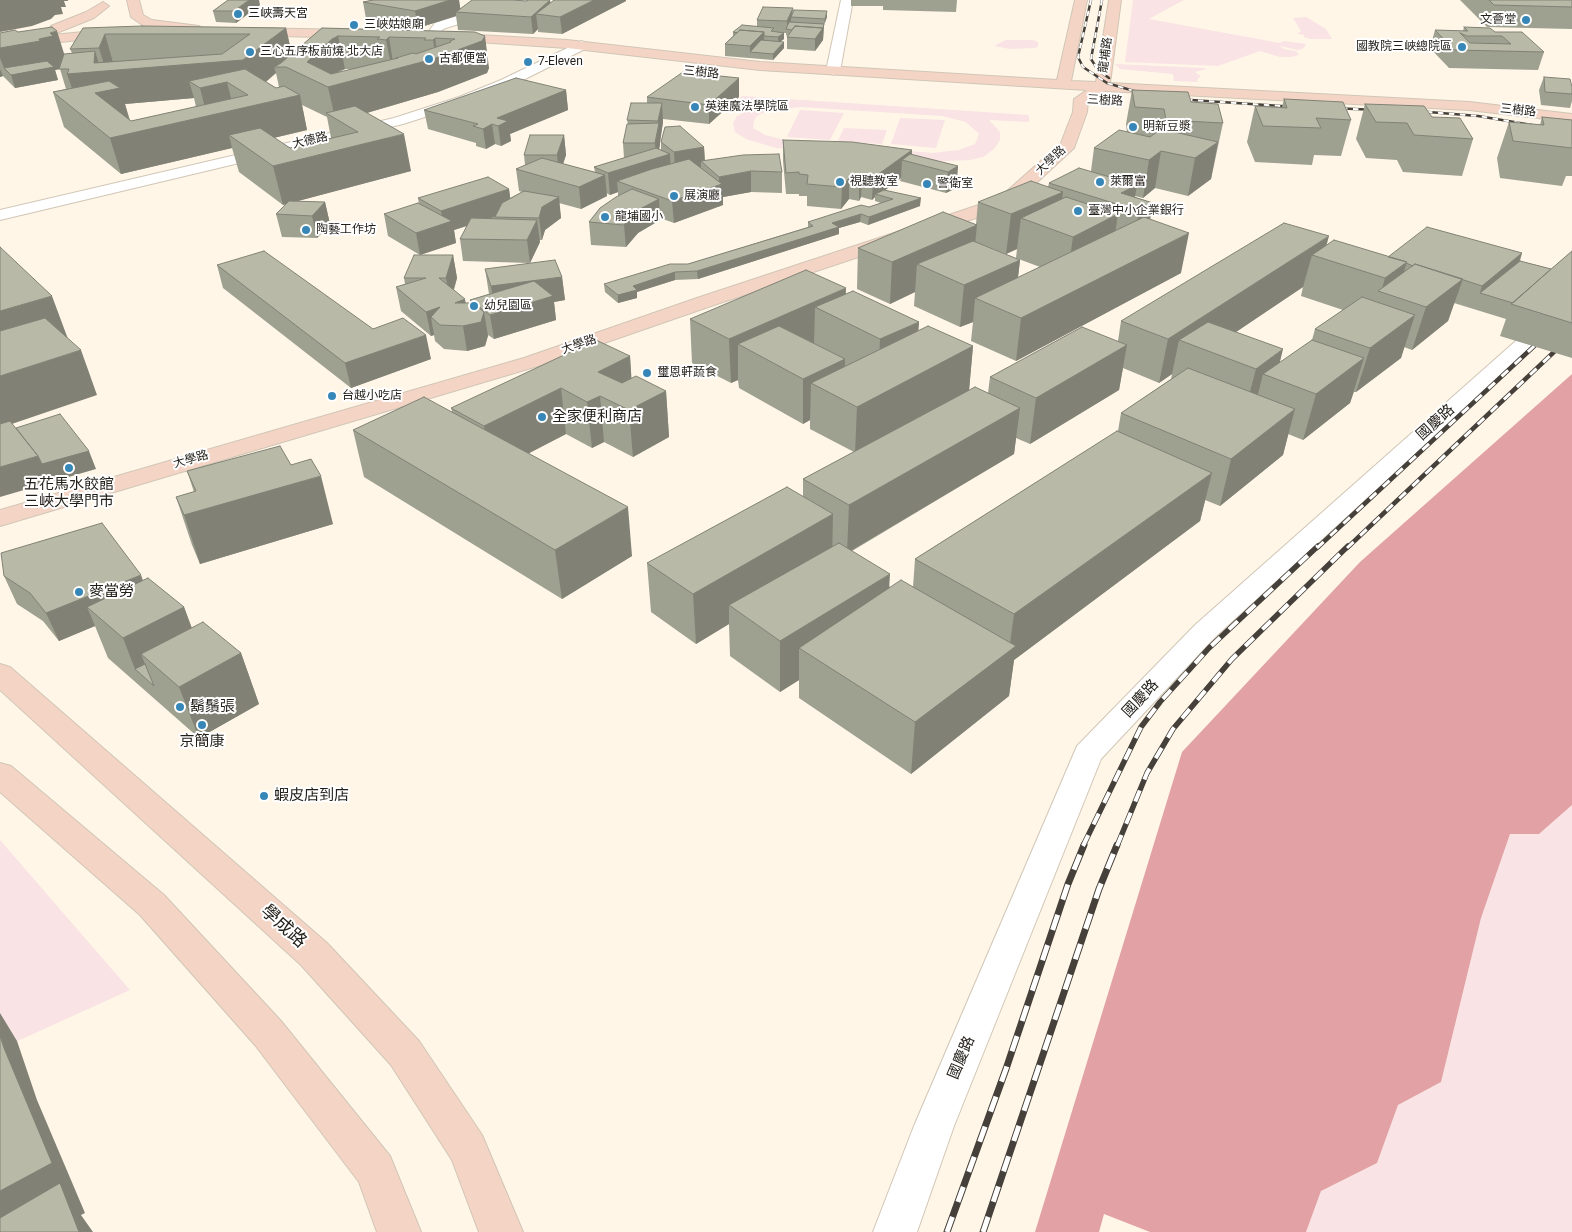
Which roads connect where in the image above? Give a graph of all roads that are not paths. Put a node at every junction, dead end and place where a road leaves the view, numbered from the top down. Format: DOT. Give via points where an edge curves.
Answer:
graph roads {
  1 [pos="133,0"];
  2 [pos="520,0"];
  3 [pos="847,0"];
  4 [pos="1081,0"];
  5 [pos="1115,0"];
  6 [pos="104,3"];
  7 [pos="123,33"];
  8 [pos="85,40"];
  9 [pos="362,40"];
  10 [pos="0,43"];
  11 [pos="431,43"];
  12 [pos="582,46"];
  13 [pos="655,53"];
  14 [pos="0,54"];
  15 [pos="561,57"];
  16 [pos="638,65"];
  17 [pos="833,71"];
  18 [pos="1063,85"];
  19 [pos="1102,87"];
  20 [pos="1081,99"];
  21 [pos="1572,118"];
  22 [pos="1572,130"];
  23 [pos="0,215"];
  24 [pos="1572,296"];
  25 [pos="0,518"];
  26 [pos="0,674"];
  27 [pos="0,774"];
  28 [pos="399,1232"];
  29 [pos="501,1232"];
  30 [pos="895,1232"];
  1 -- 7 [label="street"];
  1 -- 7 [label="street" via="137,17 148,23 214,31"];
  2 -- 11 [label="street" via="439,26"];
  3 -- 17 [label="street"];
  4 -- 18 [label="street"];
  5 -- 19 [label="street, 龍埔路"];
  6 -- 8 [label="street"];
  6 -- 10 [label="street" via="90,15 65,26"];
  7 -- 8 [label="street"];
  8 -- 10 [label="street"];
  8 -- 14 [label="street"];
  9 -- 9 [label="street" via="253,32 235,35"];
  11 -- 12 [label="street, 三樹路" via="499,38"];
  11 -- 15 [label="street, 三樹路"];
  12 -- 13 [label="street, 三樹路"];
  12 -- 15 [label="street, 大德路"];
  13 -- 16 [label="street"];
  13 -- 17 [label="street, 三樹路"];
  15 -- 16 [label="street, 三樹路"];
  15 -- 23 [label="street, 大德路" via="464,100 398,121"];
  16 -- 20 [label="street, 三樹路" via="781,81"];
  17 -- 18 [label="street, 三樹路"];
  18 -- 19 [label="street, 三樹路"];
  18 -- 20 [label="street"];
  19 -- 20 [label="street, 龍埔路"];
  19 -- 21 [label="street, 三樹路" via="1469,106"];
  20 -- 22 [label="street, 三樹路" via="1480,120"];
  20 -- 25 [label="street, 大學路" via="1080,112 1068,145 1000,204 531,362"];
  24 -- 30 [label="street, 國慶路" via="1534,335 1205,631 1088,754 934,1126"];
  26 -- 29 [label="street, 學成路" via="314,954 405,1053 468,1148"];
  27 -- 28 [label="street" via="152,905 268,1033 375,1170"];
}
